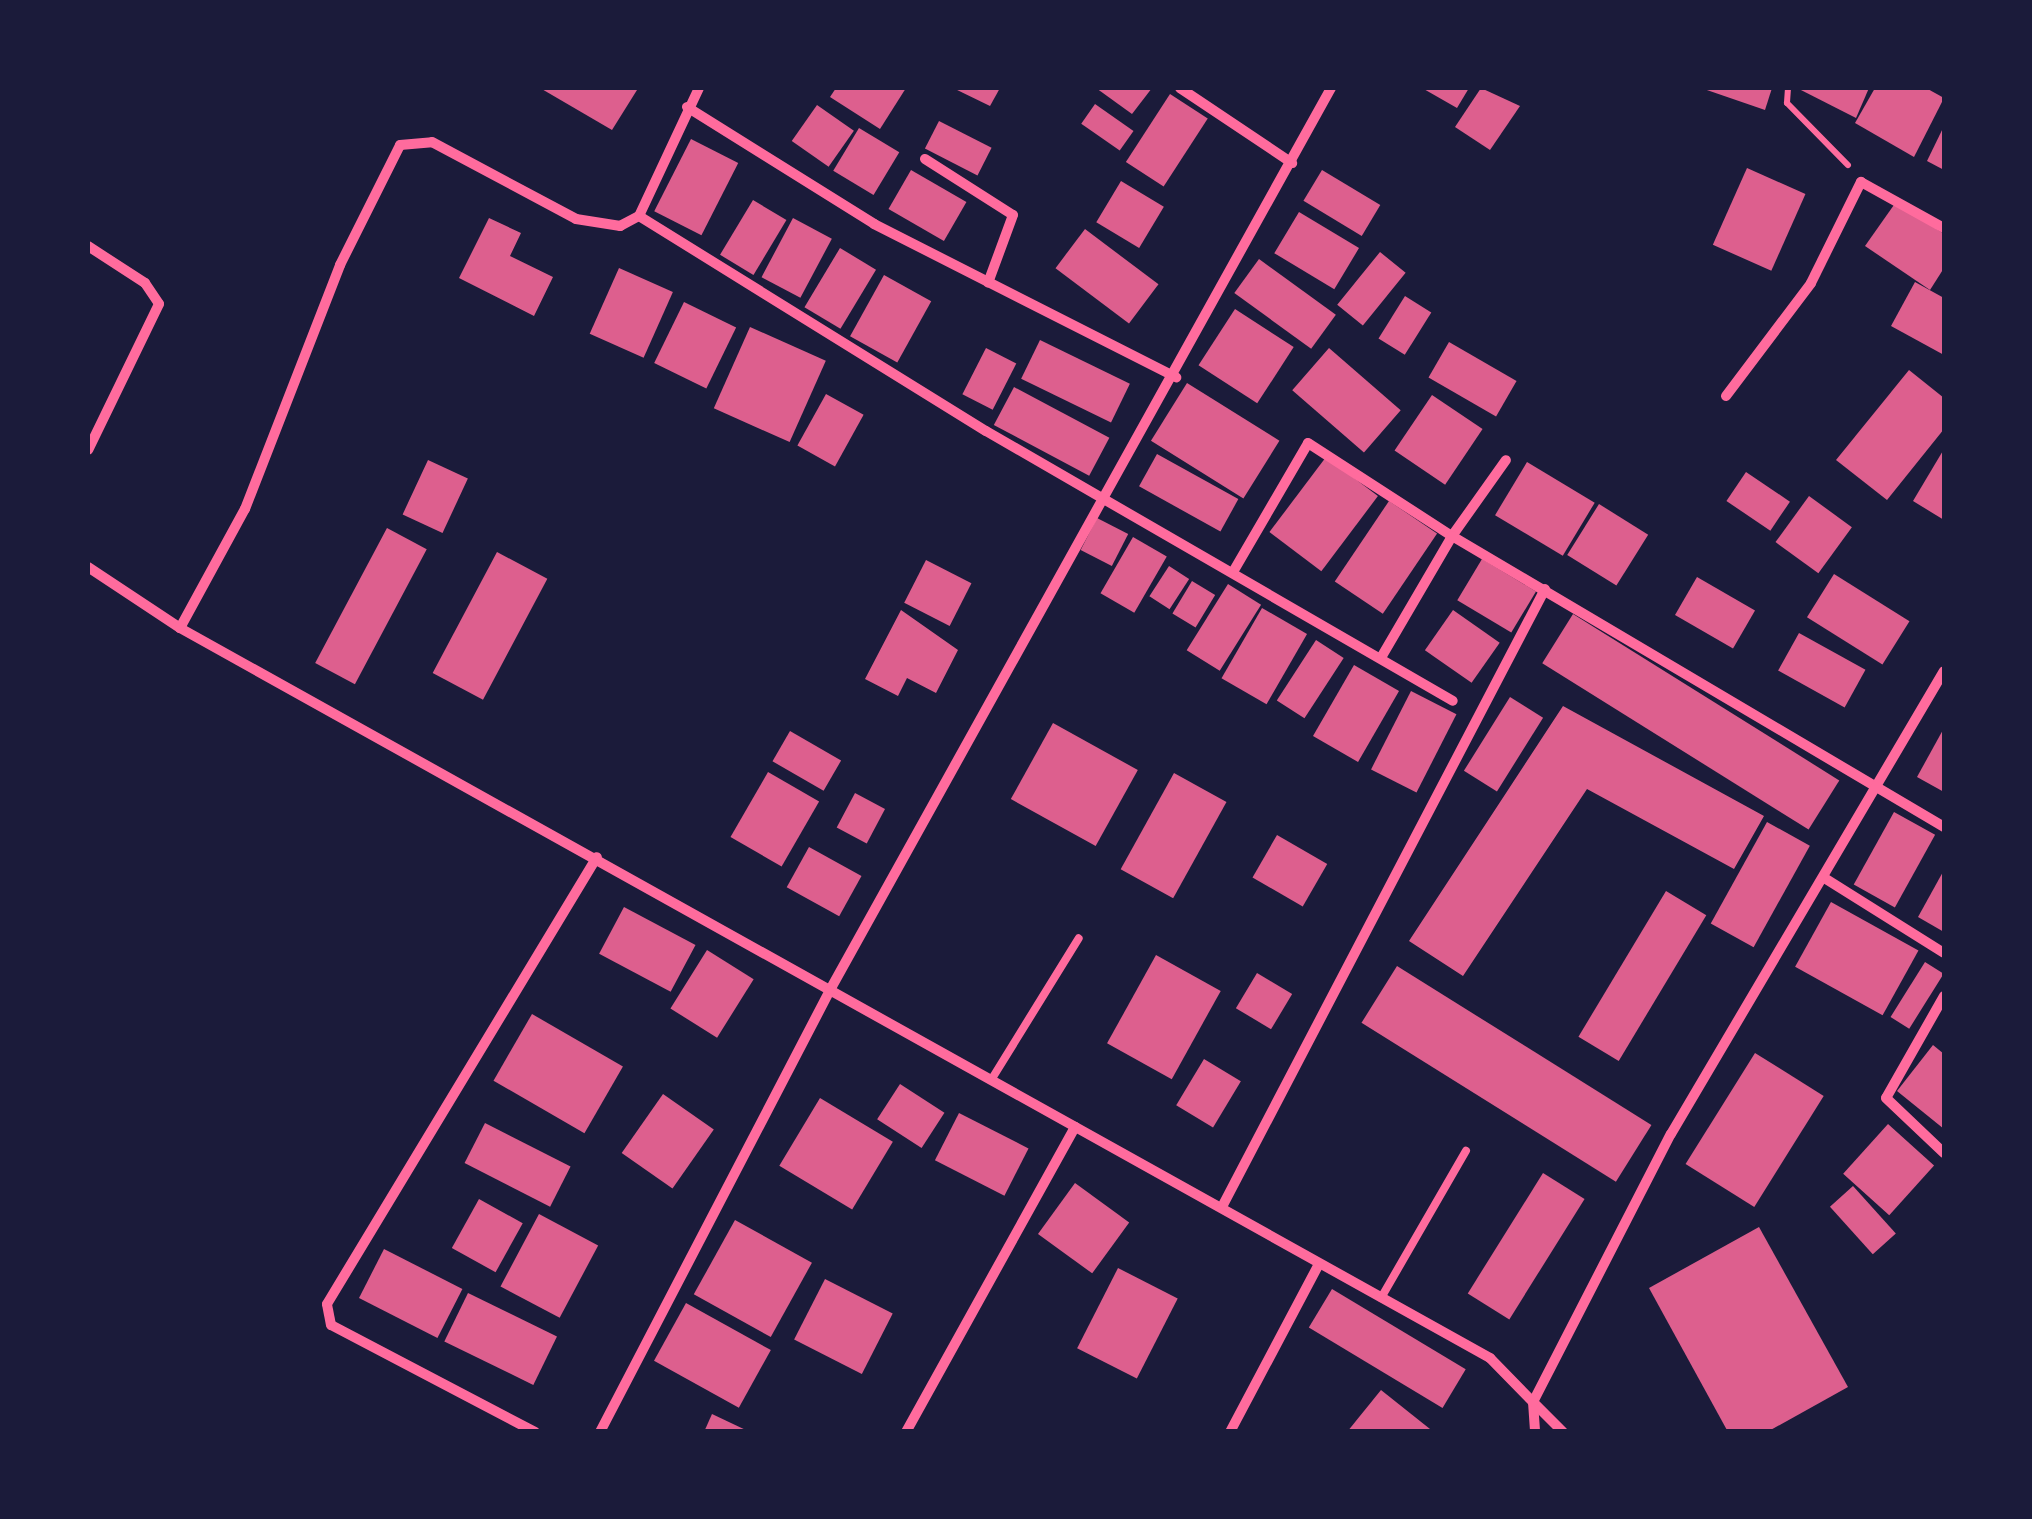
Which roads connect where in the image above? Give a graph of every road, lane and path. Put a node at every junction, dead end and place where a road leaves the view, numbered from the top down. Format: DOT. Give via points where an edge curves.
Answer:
graph roads {
  1 [pos="699,88"];
  2 [pos="1180,88"];
  3 [pos="1331,88"];
  4 [pos="1788,88"];
  5 [pos="687,107"];
  6 [pos="925,159"];
  7 [pos="1292,163"];
  8 [pos="1861,182"];
  9 [pos="639,216"];
  10 [pos="1944,228"];
  11 [pos="88,246"];
  12 [pos="988,283"];
  13 [pos="1176,377"];
  14 [pos="1726,396"];
  15 [pos="88,450"];
  16 [pos="1506,460"];
  17 [pos="1108,495"];
  18 [pos="1452,536"];
  19 [pos="88,567"];
  20 [pos="1233,572"];
  21 [pos="1544,589"];
  22 [pos="180,628"];
  23 [pos="1382,656"];
  24 [pos="1944,671"];
  25 [pos="1454,701"];
  26 [pos="1876,785"];
  27 [pos="1944,827"];
  28 [pos="597,857"];
  29 [pos="1826,879"];
  30 [pos="1080,938"];
  31 [pos="1944,953"];
  32 [pos="830,990"];
  33 [pos="1944,996"];
  34 [pos="993,1077"];
  35 [pos="1074,1127"];
  36 [pos="1466,1151"];
  37 [pos="1944,1153"];
  38 [pos="1223,1205"];
  39 [pos="1320,1264"];
  40 [pos="1381,1298"];
  41 [pos="1533,1402"];
  42 [pos="534,1432"];
  43 [pos="600,1432"];
  44 [pos="906,1432"];
  45 [pos="1230,1432"];
  46 [pos="1535,1432"];
  47 [pos="1562,1432"];
  1 -- 5 [label="street"];
  2 -- 7 [label="street"];
  3 -- 7 [label="street"];
  4 -- 8 [label="path" via="1787,103"];
  5 -- 9 [label="street"];
  5 -- 12 [label="street" via="779,170"];
  6 -- 12 [label="street" via="1013,215"];
  7 -- 13 [label="street"];
  8 -- 10 [label="street"];
  8 -- 14 [label="street" via="1811,283"];
  9 -- 17 [label="street" via="986,431"];
  9 -- 22 [label="street" via="600,228 432,142 400,146 340,265 245,509"];
  11 -- 15 [label="street" via="146,283 159,304"];
  12 -- 13 [label="street"];
  13 -- 17 [label="street"];
  16 -- 18 [label="street"];
  17 -- 20 [label="street"];
  17 -- 32 [label="street"];
  18 -- 20 [label="street" via="1308,443"];
  18 -- 21 [label="street"];
  18 -- 23 [label="street"];
  19 -- 22 [label="street"];
  20 -- 23 [label="street"];
  21 -- 26 [label="street"];
  21 -- 38 [label="street"];
  22 -- 28 [label="street"];
  23 -- 25 [label="street"];
  24 -- 26 [label="street"];
  26 -- 27 [label="street"];
  26 -- 29 [label="street"];
  28 -- 32 [label="street"];
  28 -- 42 [label="street" via="327,1304 331,1326"];
  29 -- 31 [label="street"];
  29 -- 41 [label="street" via="1671,1134"];
  30 -- 34 [label="lane"];
  32 -- 34 [label="street"];
  32 -- 43 [label="street"];
  33 -- 37 [label="street" via="1886,1098"];
  34 -- 35 [label="street"];
  35 -- 38 [label="street"];
  35 -- 44 [label="street"];
  36 -- 40 [label="lane"];
  38 -- 39 [label="street"];
  39 -- 40 [label="street"];
  39 -- 45 [label="street"];
  40 -- 41 [label="street" via="1490,1358"];
  41 -- 46 [label="street"];
  41 -- 47 [label="street"];
}
